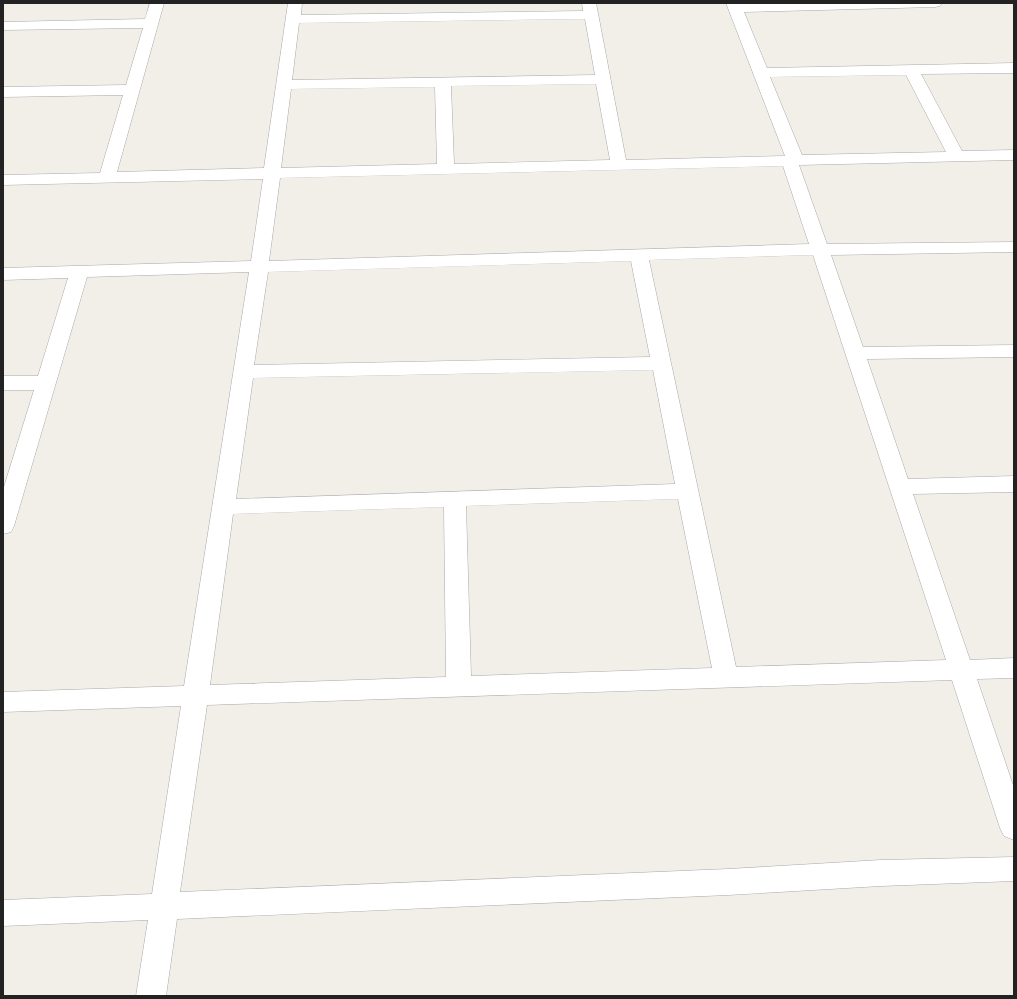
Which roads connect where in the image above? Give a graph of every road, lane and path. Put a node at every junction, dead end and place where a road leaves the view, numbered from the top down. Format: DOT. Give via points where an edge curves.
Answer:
graph roads {
  1 [pos="157,3"];
  2 [pos="296,3"];
  3 [pos="935,3"];
  4 [pos="734,6"];
  5 [pos="590,9"];
  6 [pos="293,19"];
  7 [pos="151,23"];
  8 [pos="3,26"];
  9 [pos="1014,68"];
  10 [pos="911,70"];
  11 [pos="762,74"];
  12 [pos="603,79"];
  13 [pos="443,82"];
  14 [pos="284,85"];
  15 [pos="132,90"];
  16 [pos="3,92"];
  17 [pos="1014,155"];
  18 [pos="956,156"];
  19 [pos="792,160"];
  20 [pos="619,164"];
  21 [pos="446,169"];
  22 [pos="272,173"];
  23 [pos="107,177"];
  24 [pos="3,180"];
  25 [pos="1014,247"];
  26 [pos="820,249"];
  27 [pos="639,255"];
  28 [pos="259,267"];
  29 [pos="79,272"];
  30 [pos="3,274"];
  31 [pos="1014,351"];
  32 [pos="855,353"];
  33 [pos="661,363"];
  34 [pos="244,372"];
  35 [pos="46,382"];
  36 [pos="3,384"];
  37 [pos="1014,484"];
  38 [pos="900,488"];
  39 [pos="687,491"];
  40 [pos="455,499"];
  41 [pos="223,507"];
  42 [pos="4,521"];
  43 [pos="1014,668"];
  44 [pos="961,669"];
  45 [pos="726,677"];
  46 [pos="459,686"];
  47 [pos="196,695"];
  48 [pos="3,702"];
  49 [pos="1014,828"];
  50 [pos="1014,869"];
  51 [pos="165,906"];
  52 [pos="3,913"];
  53 [pos="151,996"];
  1 -- 7 [label="street"];
  2 -- 6 [label="street"];
  3 -- 4 [label="street"];
  4 -- 11 [label="street"];
  5 -- 6 [label="street"];
  5 -- 12 [label="street"];
  6 -- 14 [label="street"];
  7 -- 8 [label="street"];
  7 -- 15 [label="street"];
  9 -- 10 [label="street"];
  10 -- 11 [label="street"];
  10 -- 18 [label="street"];
  11 -- 19 [label="street"];
  12 -- 13 [label="street"];
  12 -- 20 [label="street"];
  13 -- 14 [label="street"];
  13 -- 21 [label="street"];
  14 -- 22 [label="street"];
  15 -- 16 [label="street"];
  15 -- 23 [label="street"];
  17 -- 18 [label="street"];
  18 -- 19 [label="street"];
  19 -- 20 [label="street"];
  19 -- 26 [label="street"];
  20 -- 21 [label="street"];
  21 -- 22 [label="street"];
  22 -- 23 [label="street"];
  22 -- 28 [label="street"];
  23 -- 24 [label="street"];
  25 -- 26 [label="street"];
  26 -- 27 [label="street"];
  26 -- 32 [label="street"];
  27 -- 28 [label="street"];
  27 -- 33 [label="street"];
  28 -- 29 [label="street"];
  28 -- 34 [label="street"];
  29 -- 30 [label="street"];
  29 -- 35 [label="street"];
  31 -- 32 [label="street"];
  32 -- 38 [label="street"];
  33 -- 34 [label="street"];
  33 -- 39 [label="street"];
  34 -- 41 [label="street"];
  35 -- 36 [label="street"];
  35 -- 42 [label="street"];
  37 -- 38 [label="street"];
  38 -- 44 [label="street"];
  39 -- 40 [label="street"];
  39 -- 45 [label="street"];
  40 -- 41 [label="street"];
  40 -- 46 [label="street"];
  41 -- 47 [label="street"];
  43 -- 44 [label="street"];
  44 -- 45 [label="street"];
  44 -- 49 [label="street"];
  45 -- 46 [label="street"];
  46 -- 47 [label="street"];
  47 -- 48 [label="street"];
  47 -- 51 [label="street"];
  50 -- 51 [label="street"];
  51 -- 52 [label="street"];
  51 -- 53 [label="street"];
}
